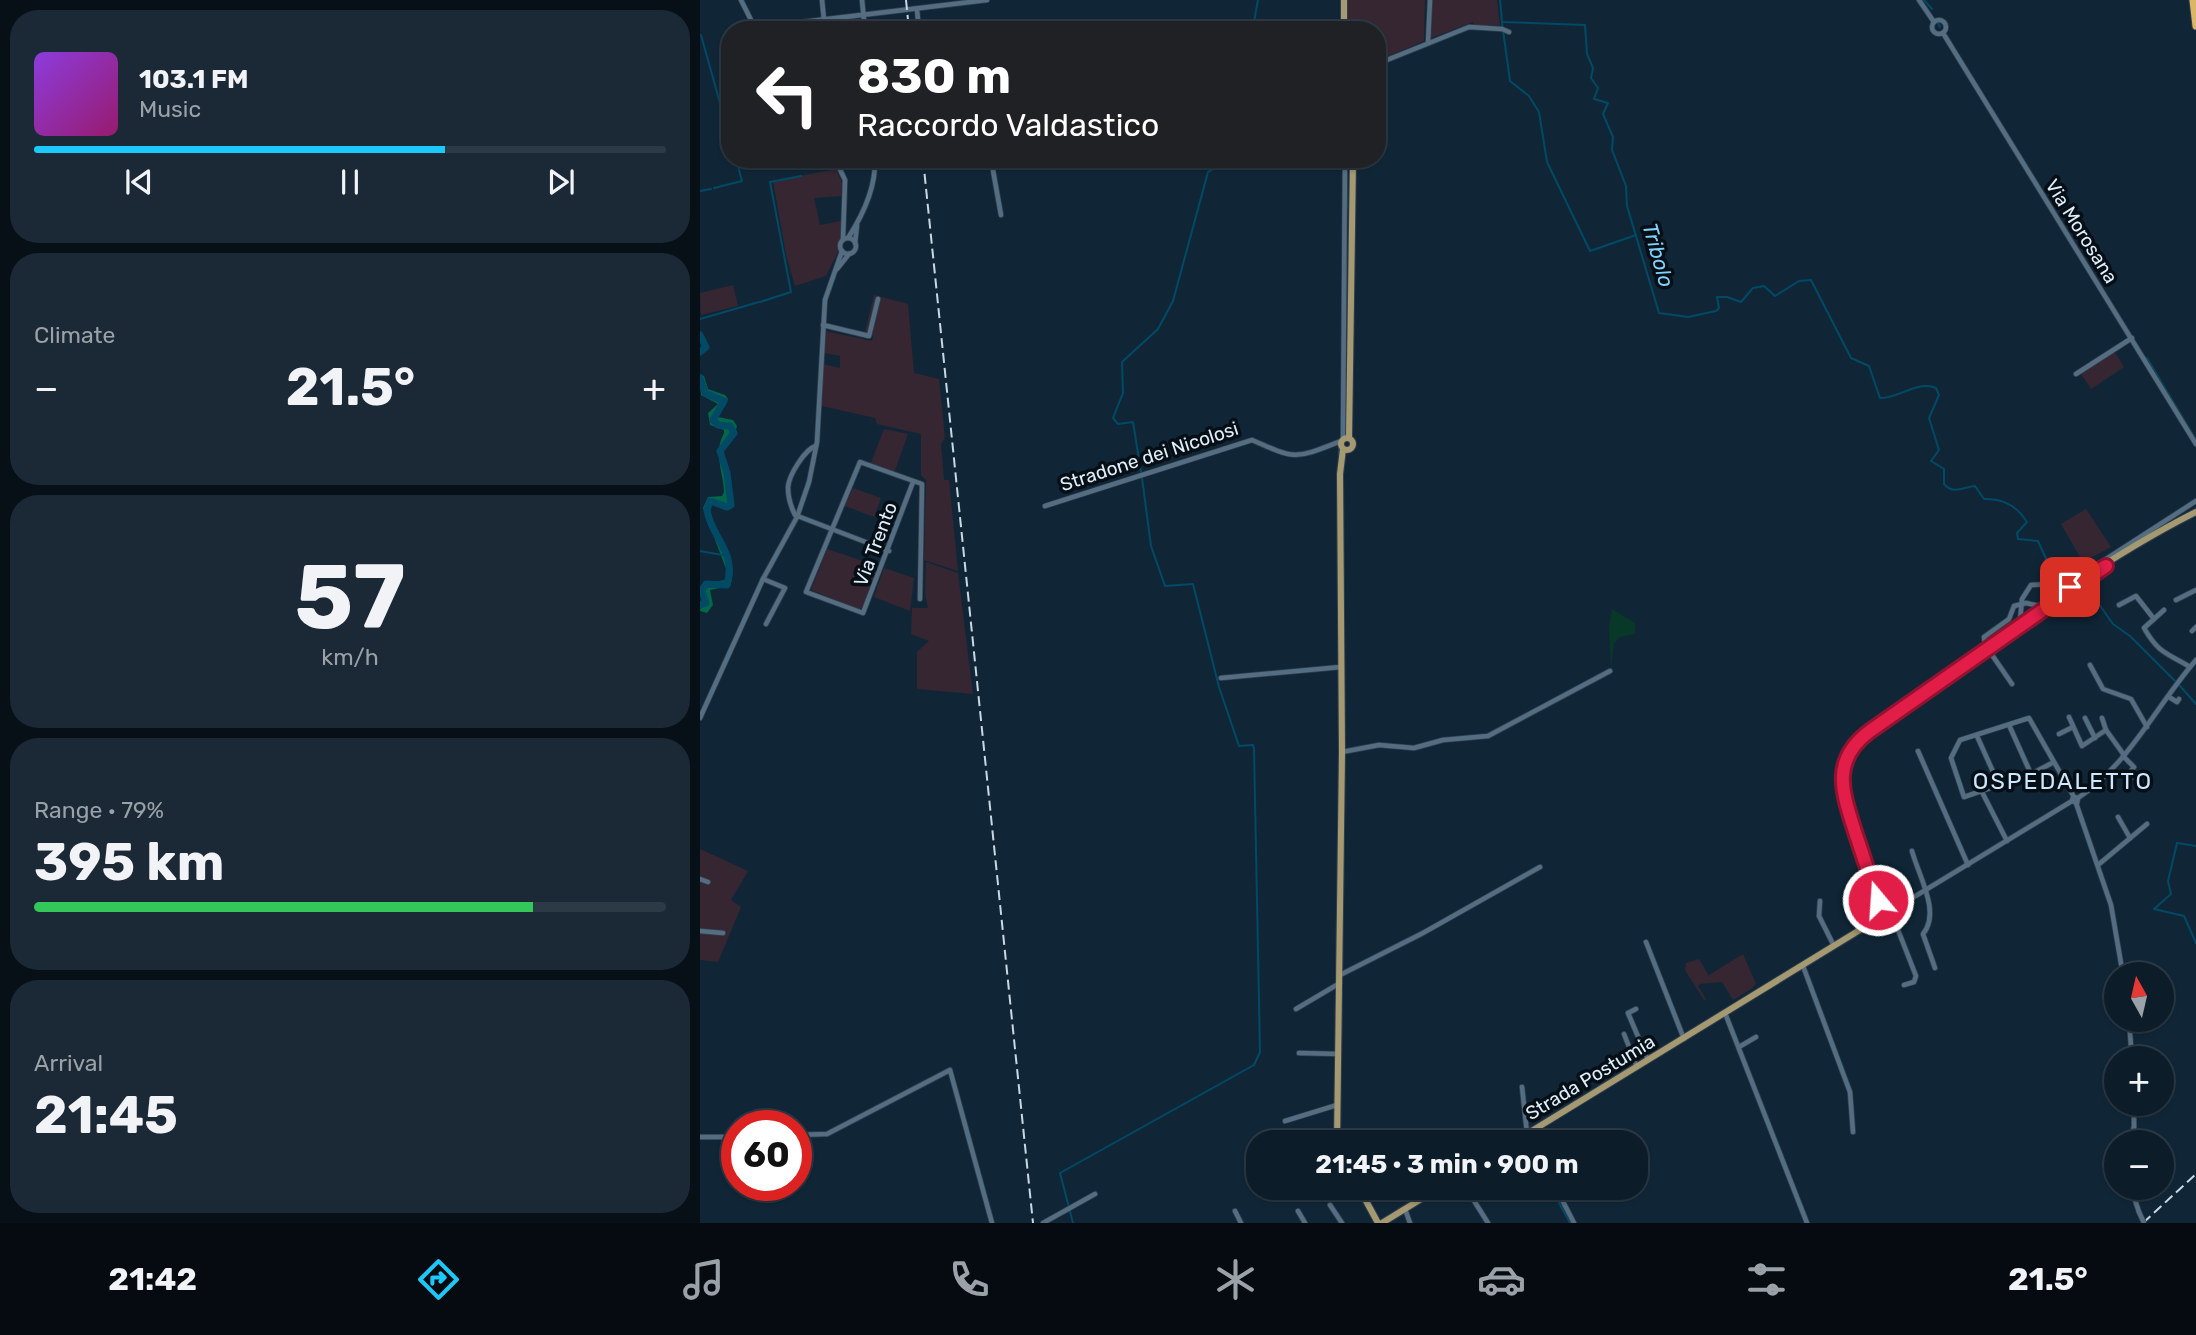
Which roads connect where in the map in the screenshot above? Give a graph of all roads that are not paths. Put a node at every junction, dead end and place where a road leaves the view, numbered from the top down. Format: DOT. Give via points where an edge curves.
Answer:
graph roads {
  1 [pos="741,0"];
  2 [pos="822,0"];
  3 [pos="862,0"];
  4 [pos="987,0"];
  5 [pos="1344,0"];
  6 [pos="1430,0"];
  7 [pos="1919,0"];
  8 [pos="2193,0"];
  9 [pos="917,10"];
  10 [pos="864,16"];
  11 [pos="834,19"];
  12 [pos="824,20"];
  13 [pos="753,21"];
  14 [pos="817,21"];
  15 [pos="864,21"];
  16 [pos="918,21"];
  17 [pos="1344,21"];
  18 [pos="1934,22"];
  19 [pos="2196,26"];
  20 [pos="1509,32"];
  21 [pos="1943,33"];
  22 [pos="1427,43"];
  23 [pos="1386,60"];
  24 [pos="839,168"];
  25 [pos="874,168"];
  26 [pos="993,168"];
  27 [pos="1345,168"];
  28 [pos="1353,168"];
  29 [pos="1001,215"];
  30 [pos="858,224"];
  31 [pos="846,239"];
  32 [pos="855,243"];
  33 [pos="842,251"];
  34 [pos="850,253"];
  35 [pos="834,272"];
  36 [pos="878,299"];
  37 [pos="823,325"];
  38 [pos="2132,338"];
  39 [pos="2076,374"];
  40 [pos="1344,439"];
  41 [pos="2196,444"];
  42 [pos="816,446"];
  43 [pos="1343,449"];
  44 [pos="913,482"];
  45 [pos="2196,500"];
  46 [pos="1045,506"];
  47 [pos="2196,513"];
  48 [pos="797,517"];
  49 [pos="833,530"];
  50 [pos="889,551"];
  51 [pos="2106,566"];
  52 [pos="763,579"];
  53 [pos="2082,580"];
  54 [pos="2196,590"];
  55 [pos="2025,592"];
  56 [pos="2068,594"];
  57 [pos="920,599"];
  58 [pos="2176,600"];
  59 [pos="2030,605"];
  60 [pos="2119,605"];
  61 [pos="2022,607"];
  62 [pos="2164,610"];
  63 [pos="2032,615"];
  64 [pos="2154,619"];
  65 [pos="766,624"];
  66 [pos="1990,647"];
  67 [pos="2196,660"];
  68 [pos="2090,666"];
  69 [pos="1342,667"];
  70 [pos="2190,667"];
  71 [pos="1610,671"];
  72 [pos="1221,678"];
  73 [pos="2012,684"];
  74 [pos="2169,697"];
  75 [pos="2179,702"];
  76 [pos="2068,717"];
  77 [pos="700,718"];
  78 [pos="2085,718"];
  79 [pos="2102,718"];
  80 [pos="2009,725"];
  81 [pos="2073,727"];
  82 [pos="2147,727"];
  83 [pos="2106,730"];
  84 [pos="2059,734"];
  85 [pos="1977,736"];
  86 [pos="2095,738"];
  87 [pos="1918,751"];
  88 [pos="1342,752"];
  89 [pos="2124,756"];
  90 [pos="2052,763"];
  91 [pos="2031,774"];
  92 [pos="2135,778"];
  93 [pos="1999,785"];
  94 [pos="1982,792"];
  95 [pos="2075,800"];
  96 [pos="2118,817"];
  97 [pos="2147,824"];
  98 [pos="2130,838"];
  99 [pos="2007,841"];
  100 [pos="1912,851"];
  101 [pos="1968,865"];
  102 [pos="2098,865"];
  103 [pos="1539,867"];
  104 [pos="700,880"];
  105 [pos="708,882"];
  106 [pos="1924,892"];
  107 [pos="1875,893"];
  108 [pos="1820,901"];
  109 [pos="1882,908"];
  110 [pos="1871,910"];
  111 [pos="1892,911"];
  112 [pos="1879,918"];
  113 [pos="1864,928"];
  114 [pos="700,931"];
  115 [pos="723,933"];
  116 [pos="1646,942"];
  117 [pos="1835,947"];
  118 [pos="2121,962"];
  119 [pos="1803,966"];
  120 [pos="1935,968"];
  121 [pos="1340,979"];
  122 [pos="1904,985"];
  123 [pos="1296,1009"];
  124 [pos="1636,1009"];
  125 [pos="1725,1013"];
  126 [pos="1624,1034"];
  127 [pos="1756,1037"];
  128 [pos="1684,1039"];
  129 [pos="1739,1047"];
  130 [pos="1299,1053"];
  131 [pos="1339,1054"];
  132 [pos="1648,1060"];
  133 [pos="1637,1067"];
  134 [pos="1522,1087"];
  135 [pos="1337,1105"];
  136 [pos="1285,1121"];
  137 [pos="1337,1130"];
  138 [pos="1527,1130"];
  139 [pos="1532,1130"];
  140 [pos="1853,1132"];
  141 [pos="812,1134"];
  142 [pos="721,1136"];
  143 [pos="700,1137"];
  144 [pos="1095,1194"];
  145 [pos="1366,1200"];
  146 [pos="1419,1200"];
  147 [pos="1474,1200"];
  148 [pos="1562,1200"];
  149 [pos="2135,1200"];
  150 [pos="1330,1205"];
  151 [pos="1405,1209"];
  152 [pos="1235,1211"];
  153 [pos="1298,1212"];
  154 [pos="992,1223"];
  155 [pos="1043,1223"];
  156 [pos="1241,1223"];
  157 [pos="1304,1223"];
  158 [pos="1342,1223"];
  159 [pos="1380,1223"];
  160 [pos="1410,1223"];
  161 [pos="1488,1223"];
  162 [pos="1574,1223"];
  163 [pos="1807,1223"];
  164 [pos="2144,1223"];
  1 -- 13 [label="street"];
  2 -- 12 [label="street"];
  3 -- 10 [label="street"];
  4 -- 9 [label="street"];
  5 -- 17 [label="main road"];
  6 -- 22 [label="street"];
  7 -- 18 [label="street, Via Morosana"];
  8 -- 19 [label="highway"];
  9 -- 10 [label="street"];
  9 -- 16 [label="street"];
  10 -- 11 [label="street"];
  10 -- 15 [label="street"];
  11 -- 12 [label="street"];
  12 -- 14 [label="street"];
  18 -- 21 [label="street, Via Morosana" via="1934,32"];
  18 -- 21 [label="street, Via Morosana" via="1945,23"];
  20 -- 22 [label="street" via="1469,27"];
  21 -- 38 [label="street, Via Morosana"];
  22 -- 23 [label="street"];
  24 -- 31 [label="street" via="845,180"];
  25 -- 30 [label="street"];
  26 -- 29 [label="street"];
  27 -- 40 [label="street"];
  28 -- 40 [label="main road"];
  30 -- 31 [label="street"];
  30 -- 32 [label="street"];
  31 -- 32 [label="street"];
  31 -- 33 [label="street"];
  32 -- 34 [label="street"];
  33 -- 34 [label="street"];
  33 -- 35 [label="street"];
  34 -- 35 [label="street"];
  35 -- 37 [label="street"];
  36 -- 37 [label="street" via="869,336"];
  37 -- 42 [label="street"];
  38 -- 39 [label="street"];
  38 -- 41 [label="street, Via Morosana"];
  40 -- 43 [label="main road"];
  40 -- 43 [label="main road" via="1352,446"];
  40 -- 46 [label="street, Stradone dei Nicolosi" via="1296,457 1251,440"];
  42 -- 48 [label="street"];
  42 -- 48 [label="street" via="788,485"];
  43 -- 69 [label="main road"];
  44 -- 49 [label="street" via="860,462"];
  44 -- 50 [label="street, Via Trento"];
  44 -- 57 [label="street" via="922,484"];
  45 -- 55 [label="street" via="2067,583 2036,583"];
  47 -- 51 [label="main road"];
  48 -- 49 [label="street"];
  48 -- 52 [label="street"];
  49 -- 50 [label="street"];
  49 -- 50 [label="street, Via Trento" via="806,592 863,613"];
  51 -- 53 [label="main road"];
  51 -- 56 [label="main road"];
  52 -- 65 [label="street" via="785,588"];
  52 -- 77 [label="street"];
  53 -- 59 [label="street" via="2043,605"];
  53 -- 63 [label="main road"];
  54 -- 58 [label="street"];
  55 -- 59 [label="street"];
  55 -- 61 [label="street"];
  56 -- 63 [label="street"];
  56 -- 66 [label="main road"];
  59 -- 61 [label="street"];
  59 -- 63 [label="street"];
  60 -- 64 [label="street" via="2137,596"];
  61 -- 63 [label="street"];
  61 -- 66 [label="street" via="2019,621"];
  61 -- 66 [label="street" via="2013,607 2009,619 1984,637"];
  62 -- 64 [label="street"];
  63 -- 66 [label="main road"];
  64 -- 70 [label="street" via="2144,628 2151,640 2166,657"];
  66 -- 73 [label="street"];
  66 -- 107 [label="main road" via="1864,735 1845,760 1844,795"];
  67 -- 70 [label="street, Strada Postumia"];
  68 -- 82 [label="street" via="2103,689 2131,699"];
  69 -- 72 [label="street"];
  69 -- 88 [label="main road"];
  70 -- 74 [label="street, Strada Postumia"];
  71 -- 88 [label="street" via="1488,736 1413,748 1379,745"];
  74 -- 75 [label="street"];
  74 -- 82 [label="street, Strada Postumia"];
  76 -- 81 [label="street"];
  78 -- 86 [label="street"];
  79 -- 83 [label="street"];
  80 -- 85 [label="street"];
  80 -- 90 [label="street" via="2029,718"];
  80 -- 91 [label="street"];
  81 -- 84 [label="street"];
  81 -- 86 [label="street" via="2082,746"];
  82 -- 89 [label="street, Strada Postumia"];
  83 -- 86 [label="street"];
  83 -- 89 [label="street"];
  85 -- 93 [label="street"];
  85 -- 94 [label="street" via="1960,740 1951,763 1965,797"];
  87 -- 101 [label="street"];
  88 -- 121 [label="main road"];
  89 -- 92 [label="street" via="2134,767 2130,772"];
  89 -- 95 [label="street, Strada Postumia" via="2100,783"];
  90 -- 91 [label="street"];
  90 -- 95 [label="street"];
  91 -- 93 [label="street"];
  93 -- 94 [label="street"];
  94 -- 99 [label="street"];
  95 -- 99 [label="street, Strada Postumia"];
  95 -- 102 [label="street"];
  96 -- 98 [label="street"];
  97 -- 98 [label="street"];
  98 -- 102 [label="street"];
  99 -- 101 [label="street, Strada Postumia"];
  100 -- 106 [label="street"];
  101 -- 106 [label="street, Strada Postumia"];
  102 -- 118 [label="street" via="2111,905"];
  103 -- 121 [label="street"];
  104 -- 105 [label="street"];
  106 -- 111 [label="street, Strada Postumia"];
  106 -- 120 [label="street" via="1932,917 1923,934"];
  107 -- 109 [label="main road"];
  107 -- 110 [label="main road"];
  108 -- 117 [label="street" via="1819,916"];
  109 -- 110 [label="main road"];
  109 -- 111 [label="street"];
  109 -- 112 [label="main road"];
  110 -- 112 [label="main road"];
  110 -- 113 [label="main road"];
  111 -- 112 [label="street, Strada Postumia"];
  111 -- 122 [label="street" via="1916,976 1914,982"];
  112 -- 113 [label="main road, Strada Postumia"];
  113 -- 117 [label="main road, Strada Postumia"];
  114 -- 115 [label="street"];
  116 -- 128 [label="street, Strada Postumia"];
  117 -- 119 [label="main road, Strada Postumia"];
  119 -- 125 [label="main road, Strada Postumia"];
  119 -- 140 [label="street" via="1850,1092"];
  121 -- 123 [label="street"];
  121 -- 131 [label="main road"];
  124 -- 132 [label="street" via="1628,1013"];
  125 -- 128 [label="main road, Strada Postumia"];
  125 -- 129 [label="street"];
  126 -- 133 [label="street"];
  127 -- 129 [label="street"];
  128 -- 132 [label="main road, Strada Postumia"];
  129 -- 163 [label="street"];
  130 -- 131 [label="street"];
  131 -- 135 [label="main road"];
  132 -- 133 [label="main road, Strada Postumia"];
  133 -- 139 [label="main road, Strada Postumia"];
  134 -- 138 [label="street"];
  135 -- 136 [label="street"];
  135 -- 137 [label="main road"];
  141 -- 154 [label="street" via="827,1134 950,1070"];
  142 -- 143 [label="street"];
  144 -- 155 [label="street"];
  145 -- 159 [label="main road"];
  146 -- 151 [label="main road"];
  147 -- 161 [label="street"];
  148 -- 162 [label="street"];
  149 -- 164 [label="street, bridge"];
  150 -- 158 [label="street"];
  151 -- 159 [label="main road"];
  151 -- 160 [label="street"];
  152 -- 156 [label="street"];
  153 -- 157 [label="street"];
}
